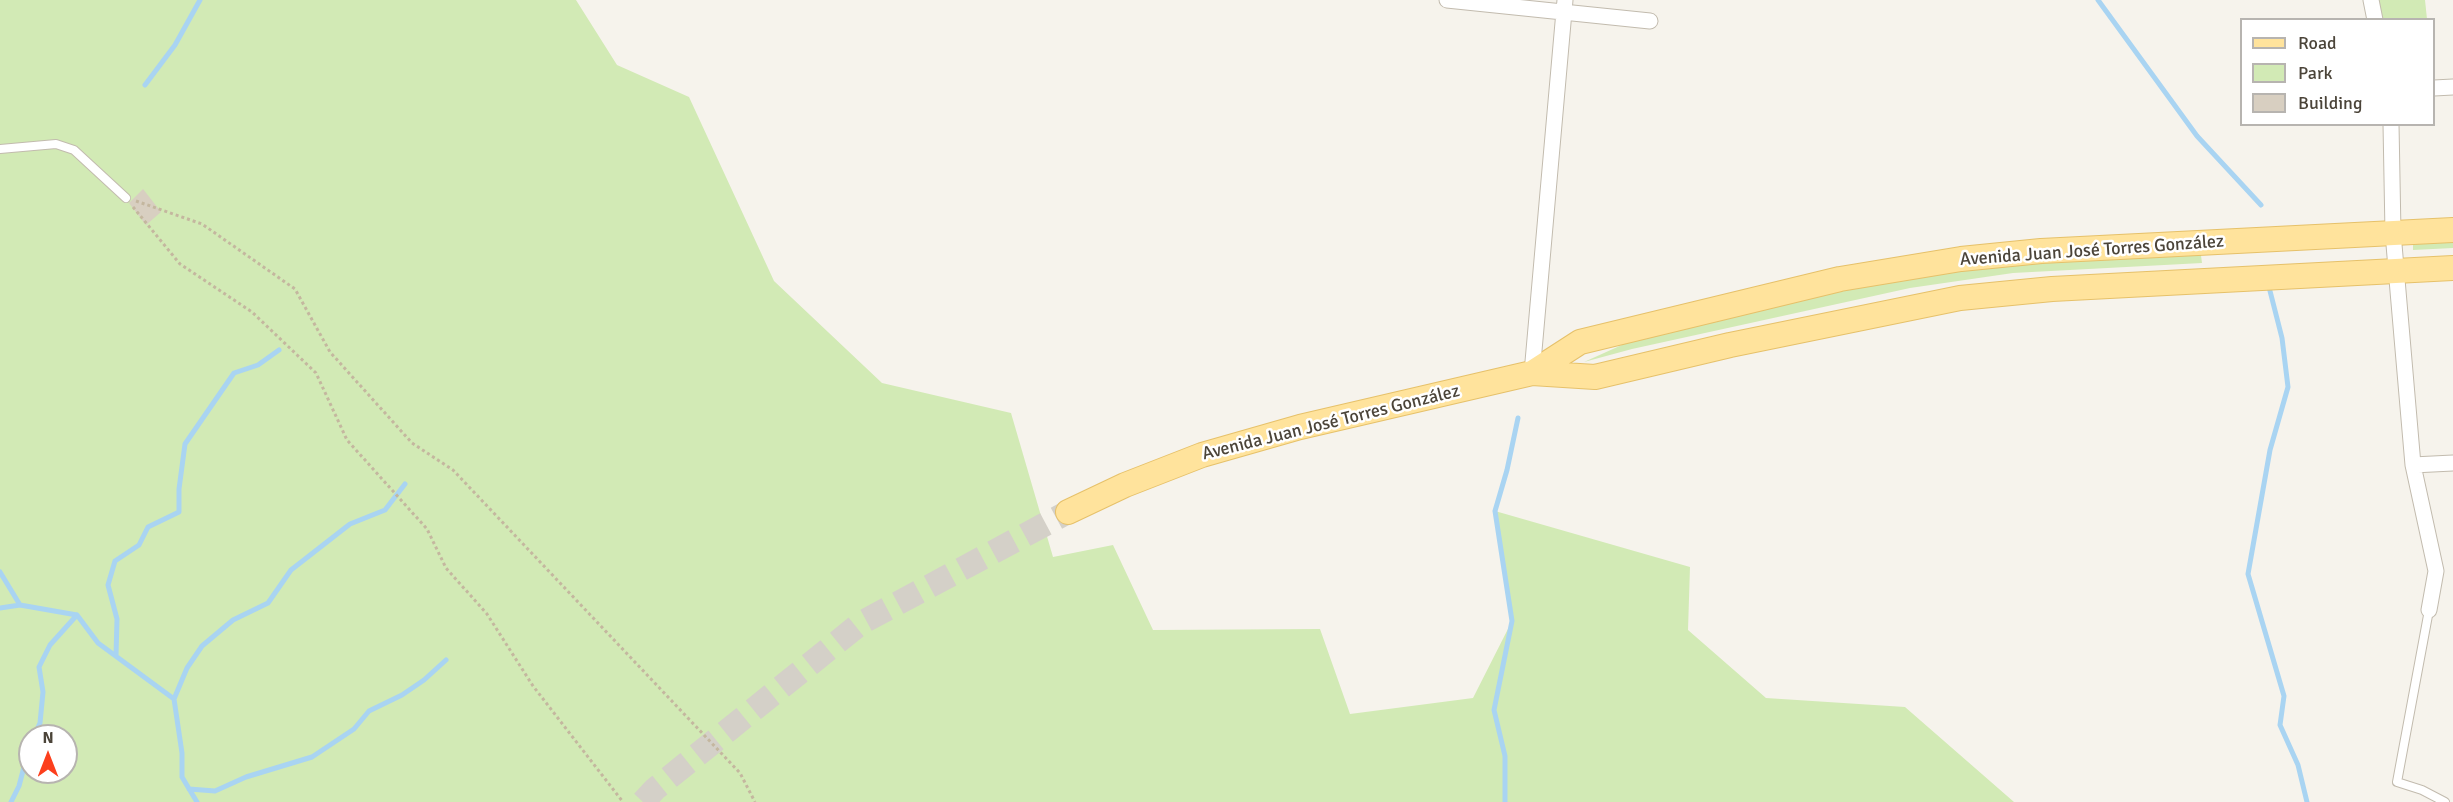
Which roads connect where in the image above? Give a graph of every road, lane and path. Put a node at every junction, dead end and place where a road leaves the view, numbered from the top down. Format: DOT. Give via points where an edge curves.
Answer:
graph roads {
  1 [pos="1447,0"];
  2 [pos="2371,0"];
  3 [pos="1564,6"];
  4 [pos="2375,18"];
  5 [pos="1650,21"];
  6 [pos="2453,87"];
  7 [pos="2435,88"];
  8 [pos="2391,126"];
  9 [pos="0,149"];
  10 [pos="126,198"];
  11 [pos="2453,230"];
  12 [pos="2393,233"];
  13 [pos="2301,238"];
  14 [pos="2453,268"];
  15 [pos="2395,271"];
  16 [pos="2303,276"];
  17 [pos="1532,373"];
  18 [pos="2453,463"];
  19 [pos="2413,465"];
  20 [pos="1068,512"];
  21 [pos="2429,610"];
  22 [pos="623,802"];
  23 [pos="755,802"];
  24 [pos="2445,802"];
  1 -- 3 [label="street"];
  2 -- 4 [label="street"];
  3 -- 5 [label="street"];
  3 -- 17 [label="street"];
  6 -- 7 [label="street"];
  8 -- 12 [label="street"];
  9 -- 10 [label="lane" via="56,144 74,150"];
  10 -- 22 [label="path" via="180,264 252,312 316,373 347,440 427,529 446,568 487,614 533,686"];
  10 -- 23 [label="path" via="202,224 295,289 330,352 412,443 453,471 740,773"];
  11 -- 12 [label="main road, Avenida Juan José Torres González"];
  12 -- 13 [label="main road, Avenida Juan José Torres González"];
  12 -- 15 [label="street"];
  13 -- 16 [label="main road"];
  13 -- 17 [label="main road, Avenida Juan José Torres González" via="2041,251 1961,259 1840,279 1580,342"];
  14 -- 15 [label="main road, Avenida Juan José Torres González"];
  15 -- 16 [label="main road, Avenida Juan José Torres González"];
  15 -- 19 [label="street"];
  16 -- 17 [label="main road, Avenida Juan José Torres González" via="2052,289 1960,298 1595,377"];
  17 -- 20 [label="main road, Avenida Juan José Torres González" via="1202,455"];
  18 -- 19 [label="street"];
  19 -- 21 [label="street" via="2436,571"];
  21 -- 24 [label="lane" via="2397,782"];
}
